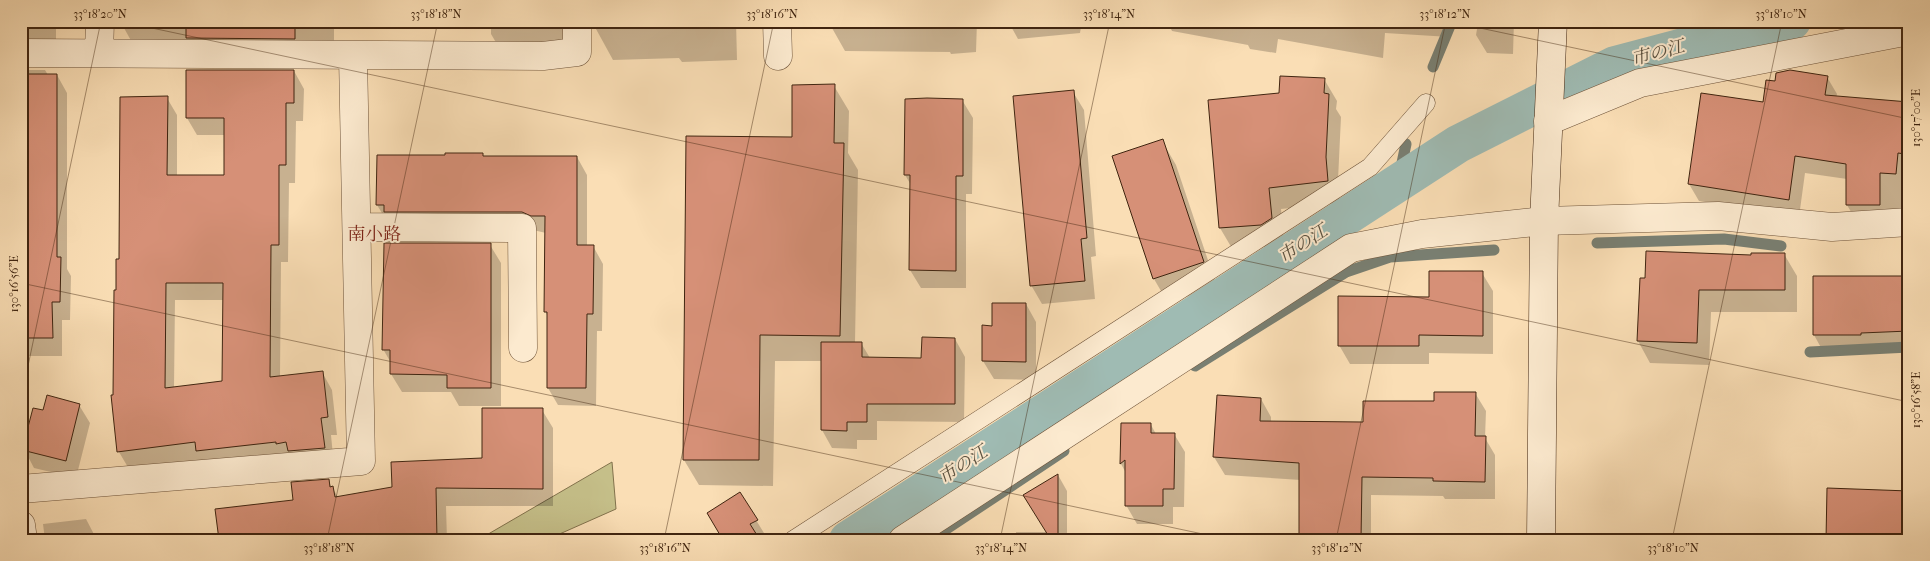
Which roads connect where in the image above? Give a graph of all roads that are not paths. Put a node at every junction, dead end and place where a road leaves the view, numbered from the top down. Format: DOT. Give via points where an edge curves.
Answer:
graph roads {
  1 [pos="100,21"];
  2 [pos="577,21"];
  3 [pos="777,21"];
  4 [pos="1554,21"];
  5 [pos="1909,31"];
  6 [pos="21,53"];
  7 [pos="99,54"];
  8 [pos="353,56"];
  9 [pos="778,56"];
  10 [pos="1426,103"];
  11 [pos="1548,121"];
  12 [pos="1544,221"];
  13 [pos="1909,222"];
  14 [pos="357,227"];
  15 [pos="523,348"];
  16 [pos="21,489"];
  17 [pos="21,525"];
  18 [pos="23,540"];
  19 [pos="793,540"];
  20 [pos="903,540"];
  21 [pos="1540,540"];
  1 -- 7 [label="street"];
  2 -- 8 [label="street" via="578,52 543,56"];
  3 -- 9 [label="street"];
  4 -- 11 [label="street"];
  5 -- 11 [label="street" via="1640,83"];
  6 -- 7 [label="street"];
  7 -- 8 [label="street"];
  8 -- 14 [label="street"];
  10 -- 19 [label="lane" via="1370,167"];
  11 -- 12 [label="street"];
  12 -- 13 [label="street" via="1718,216 1832,227"];
  12 -- 20 [label="street" via="1422,234 1351,248"];
  12 -- 21 [label="street"];
  14 -- 15 [label="street" via="522,228"];
  14 -- 16 [label="street" via="361,461"];
  17 -- 18 [label="street"];
}
